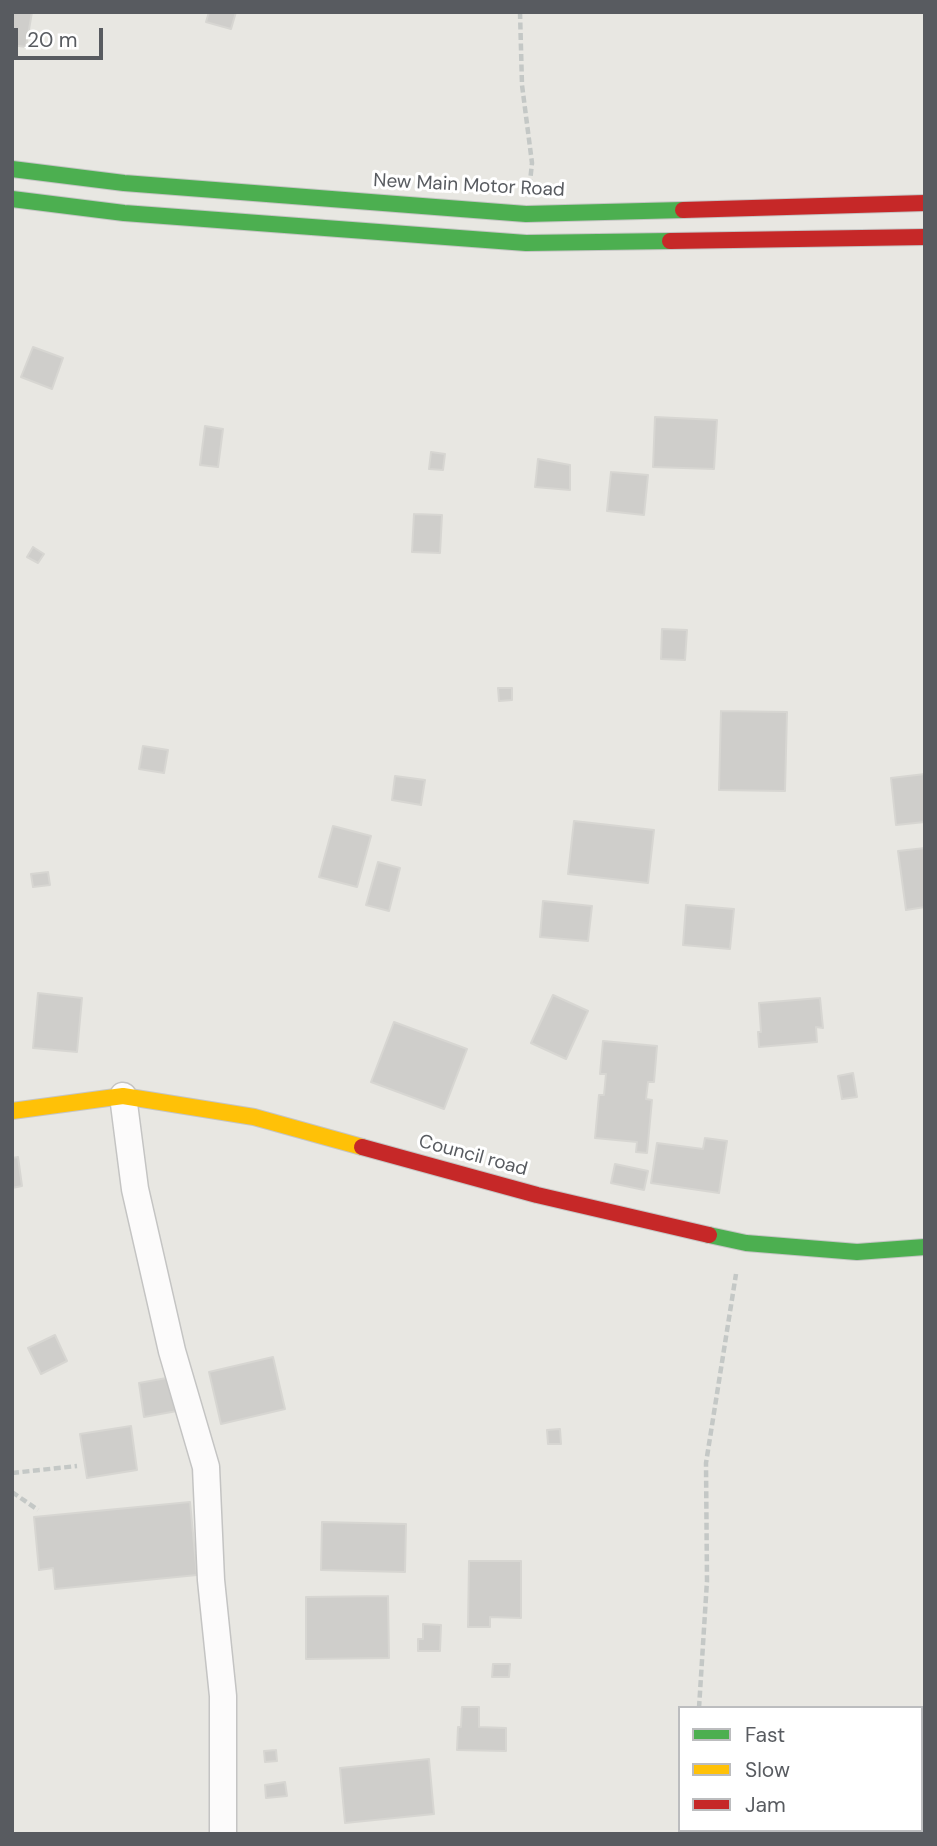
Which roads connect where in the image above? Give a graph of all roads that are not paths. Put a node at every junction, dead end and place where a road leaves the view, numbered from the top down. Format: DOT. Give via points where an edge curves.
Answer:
graph roads {
  1 [pos="12,169"];
  2 [pos="12,200"];
  3 [pos="925,204"];
  4 [pos="925,237"];
  5 [pos="123,1096"];
  6 [pos="12,1111"];
  7 [pos="925,1247"];
  8 [pos="223,1834"];
  1 -- 3 [label="main road, New Main Motor Road" via="124,183 526,214"];
  2 -- 4 [label="main road" via="124,213 526,243"];
  5 -- 6 [label="main road, Council road"];
  5 -- 7 [label="main road, Council road" via="254,1117 537,1195 746,1243 857,1252"];
  5 -- 8 [label="street" via="135,1189 172,1351 206,1467 223,1696"];
}
